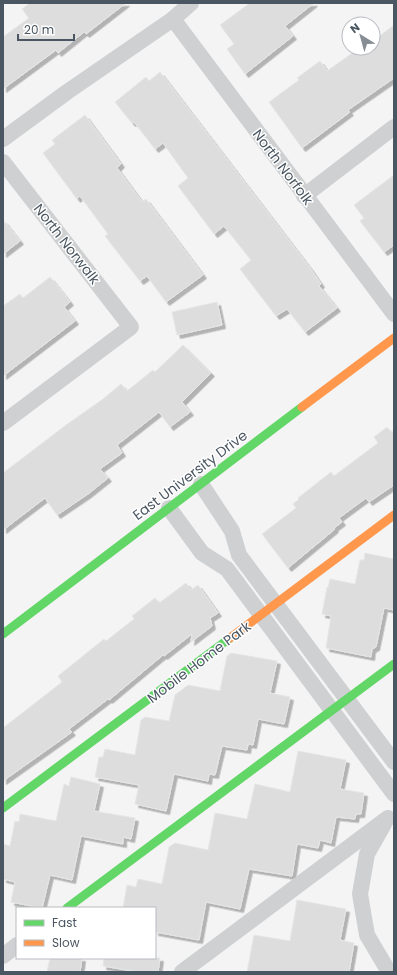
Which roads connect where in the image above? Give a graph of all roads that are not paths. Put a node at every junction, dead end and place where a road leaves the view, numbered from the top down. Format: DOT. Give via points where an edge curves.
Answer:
graph roads {
  1 [pos="191,3"];
  2 [pos="173,19"];
  3 [pos="394,127"];
  4 [pos="3,139"];
  5 [pos="3,162"];
  6 [pos="304,196"];
  7 [pos="394,314"];
  8 [pos="394,338"];
  9 [pos="3,423"];
  10 [pos="201,484"];
  11 [pos="169,508"];
  12 [pos="394,515"];
  13 [pos="277,604"];
  14 [pos="262,615"];
  15 [pos="3,634"];
  16 [pos="394,664"];
  17 [pos="348,698"];
  18 [pos="332,710"];
  19 [pos="394,762"];
  20 [pos="394,794"];
  21 [pos="3,808"];
  22 [pos="391,815"];
  23 [pos="68,907"];
  24 [pos="16,946"];
  25 [pos="3,956"];
  26 [pos="182,972"];
  27 [pos="387,972"];
  1 -- 2 [label="street"];
  2 -- 4 [label="street"];
  2 -- 6 [label="street, North Norfolk"];
  3 -- 6 [label="street"];
  5 -- 9 [label="street, North Norwalk" via="131,327"];
  6 -- 7 [label="street, North Norfolk"];
  8 -- 10 [label="street, East University Drive"];
  10 -- 11 [label="street, East University Drive"];
  10 -- 13 [label="street" via="232,531 239,554"];
  11 -- 14 [label="street" via="202,553 227,569"];
  11 -- 15 [label="street, East University Drive"];
  12 -- 13 [label="street, Mobile Home Park"];
  13 -- 14 [label="street, Mobile Home Park"];
  13 -- 17 [label="street"];
  14 -- 18 [label="street"];
  14 -- 21 [label="street, Mobile Home Park"];
  16 -- 17 [label="street"];
  17 -- 18 [label="street"];
  17 -- 19 [label="street"];
  18 -- 20 [label="street"];
  18 -- 23 [label="street"];
  22 -- 26 [label="street"];
  22 -- 27 [label="street" via="367,854 360,894 367,935"];
  24 -- 25 [label="street"];
}
